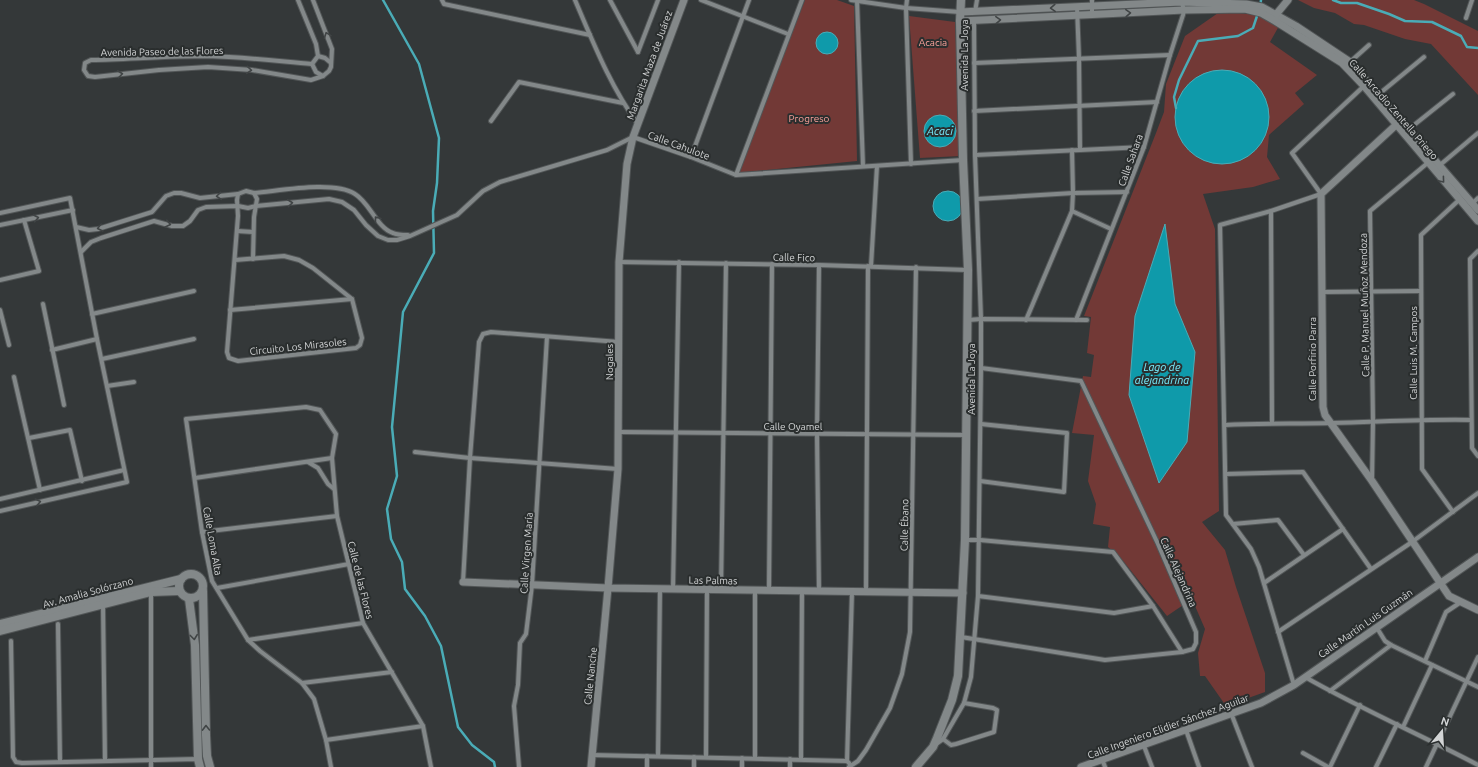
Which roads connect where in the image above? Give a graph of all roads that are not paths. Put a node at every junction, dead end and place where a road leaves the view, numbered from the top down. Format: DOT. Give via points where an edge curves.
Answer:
graph roads {
  1 [pos="298,0"];
  2 [pos="313,0"];
  3 [pos="442,0"];
  4 [pos="575,0"];
  5 [pos="610,0"];
  6 [pos="658,0"];
  7 [pos="684,0"];
  8 [pos="701,0"];
  9 [pos="749,0"];
  10 [pos="802,0"];
  11 [pos="851,0"];
  12 [pos="907,0"];
  13 [pos="961,0"];
  14 [pos="977,0"];
  15 [pos="1288,0"];
  16 [pos="1472,0"];
  17 [pos="857,1"];
  18 [pos="1181,1"];
  19 [pos="1137,2"];
  20 [pos="1092,3"];
  21 [pos="1245,6"];
  22 [pos="1077,7"];
  23 [pos="906,8"];
  24 [pos="1184,10"];
  25 [pos="960,12"];
  26 [pos="975,12"];
  27 [pos="1092,15"];
  28 [pos="742,16"];
  29 [pos="1077,16"];
  30 [pos="1274,17"];
  31 [pos="1466,18"];
  32 [pos="960,21"];
  33 [pos="974,21"];
  34 [pos="788,34"];
  35 [pos="590,35"];
  36 [pos="1369,45"];
  37 [pos="1170,55"];
  38 [pos="318,56"];
  39 [pos="1424,57"];
  40 [pos="1080,58"];
  41 [pos="331,62"];
  42 [pos="1350,62"];
  43 [pos="974,63"];
  44 [pos="312,64"];
  45 [pos="323,76"];
  46 [pos="1364,86"];
  47 [pos="1379,94"];
  48 [pos="1453,94"];
  49 [pos="1157,102"];
  50 [pos="623,103"];
  51 [pos="1080,106"];
  52 [pos="974,111"];
  53 [pos="491,121"];
  54 [pos="638,125"];
  55 [pos="1396,125"];
  56 [pos="1409,129"];
  57 [pos="1478,133"];
  58 [pos="633,137"];
  59 [pos="1144,147"];
  60 [pos="1072,150"];
  61 [pos="1080,150"];
  62 [pos="975,155"];
  63 [pos="691,157"];
  64 [pos="963,160"];
  65 [pos="1431,160"];
  66 [pos="911,164"];
  67 [pos="1440,165"];
  68 [pos="863,166"];
  69 [pos="877,166"];
  70 [pos="736,175"];
  71 [pos="1127,192"];
  72 [pos="254,193"];
  73 [pos="1073,193"];
  74 [pos="238,194"];
  75 [pos="1321,194"];
  76 [pos="977,199"];
  77 [pos="1459,200"];
  78 [pos="1475,200"];
  79 [pos="238,206"];
  80 [pos="256,206"];
  81 [pos="73,210"];
  82 [pos="1478,210"];
  83 [pos="1072,211"];
  84 [pos="1271,211"];
  85 [pos="0,213"];
  86 [pos="24,220"];
  87 [pos="1478,221"];
  88 [pos="0,225"];
  89 [pos="76,227"];
  90 [pos="1111,229"];
  91 [pos="237,230"];
  92 [pos="253,232"];
  93 [pos="410,236"];
  94 [pos="1478,251"];
  95 [pos="81,252"];
  96 [pos="253,259"];
  97 [pos="235,260"];
  98 [pos="619,262"];
  99 [pos="679,262"];
  100 [pos="726,263"];
  101 [pos="772,264"];
  102 [pos="819,265"];
  103 [pos="870,266"];
  104 [pos="916,267"];
  105 [pos="968,270"];
  106 [pos="0,280"];
  107 [pos="194,291"];
  108 [pos="1421,291"];
  109 [pos="1322,292"];
  110 [pos="1372,292"];
  111 [pos="352,299"];
  112 [pos="43,304"];
  113 [pos="0,310"];
  114 [pos="230,310"];
  115 [pos="92,314"];
  116 [pos="981,319"];
  117 [pos="968,320"];
  118 [pos="1026,320"];
  119 [pos="1076,320"];
  120 [pos="1087,320"];
  121 [pos="547,337"];
  122 [pos="97,339"];
  123 [pos="194,339"];
  124 [pos="619,342"];
  125 [pos="9,345"];
  126 [pos="52,350"];
  127 [pos="102,359"];
  128 [pos="981,368"];
  129 [pos="14,377"];
  130 [pos="134,382"];
  131 [pos="107,386"];
  132 [pos="64,405"];
  133 [pos="320,410"];
  134 [pos="1422,419"];
  135 [pos="1471,420"];
  136 [pos="1373,421"];
  137 [pos="1272,422"];
  138 [pos="1330,423"];
  139 [pos="981,424"];
  140 [pos="1225,425"];
  141 [pos="619,432"];
  142 [pos="675,432"];
  143 [pos="722,433"];
  144 [pos="771,433"];
  145 [pos="817,434"];
  146 [pos="866,434"];
  147 [pos="913,434"];
  148 [pos="967,435"];
  149 [pos="29,438"];
  150 [pos="415,452"];
  151 [pos="1478,456"];
  152 [pos="332,458"];
  153 [pos="470,458"];
  154 [pos="307,462"];
  155 [pos="539,463"];
  156 [pos="618,469"];
  157 [pos="124,470"];
  158 [pos="1226,474"];
  159 [pos="195,478"];
  160 [pos="82,481"];
  161 [pos="980,481"];
  162 [pos="1372,481"];
  163 [pos="335,489"];
  164 [pos="40,490"];
  165 [pos="1478,494"];
  166 [pos="0,499"];
  167 [pos="0,511"];
  168 [pos="1453,512"];
  169 [pos="337,516"];
  170 [pos="1233,524"];
  171 [pos="1343,529"];
  172 [pos="202,532"];
  173 [pos="965,540"];
  174 [pos="980,540"];
  175 [pos="1412,542"];
  176 [pos="1304,555"];
  177 [pos="1478,557"];
  178 [pos="348,564"];
  179 [pos="1371,569"];
  180 [pos="181,579"];
  181 [pos="463,582"];
  182 [pos="1264,583"];
  183 [pos="1440,583"];
  184 [pos="532,585"];
  185 [pos="217,588"];
  186 [pos="608,588"];
  187 [pos="660,589"];
  188 [pos="673,589"];
  189 [pos="707,590"];
  190 [pos="721,590"];
  191 [pos="755,590"];
  192 [pos="769,590"];
  193 [pos="179,591"];
  194 [pos="802,591"];
  195 [pos="818,591"];
  196 [pos="151,592"];
  197 [pos="202,592"];
  198 [pos="852,592"];
  199 [pos="866,592"];
  200 [pos="911,592"];
  201 [pos="963,593"];
  202 [pos="978,596"];
  203 [pos="189,599"];
  204 [pos="1461,602"];
  205 [pos="104,604"];
  206 [pos="1152,606"];
  207 [pos="1478,610"];
  208 [pos="363,623"];
  209 [pos="0,624"];
  210 [pos="58,624"];
  211 [pos="1377,628"];
  212 [pos="0,631"];
  213 [pos="1278,632"];
  214 [pos="961,637"];
  215 [pos="248,640"];
  216 [pos="975,640"];
  217 [pos="11,641"];
  218 [pos="1391,645"];
  219 [pos="1182,652"];
  220 [pos="1478,657"];
  221 [pos="1425,661"];
  222 [pos="1432,665"];
  223 [pos="392,672"];
  224 [pos="1305,677"];
  225 [pos="1466,682"];
  226 [pos="302,683"];
  227 [pos="1294,685"];
  228 [pos="1478,687"];
  229 [pos="1330,691"];
  230 [pos="964,703"];
  231 [pos="1261,703"];
  232 [pos="1360,705"];
  233 [pos="1231,713"];
  234 [pos="1397,724"];
  235 [pos="422,726"];
  236 [pos="1403,726"];
  237 [pos="1186,730"];
  238 [pos="943,738"];
  239 [pos="326,740"];
  240 [pos="1437,744"];
  241 [pos="1144,746"];
  242 [pos="933,747"];
  243 [pos="1303,753"];
  244 [pos="592,755"];
  245 [pos="647,756"];
  246 [pos="658,756"];
  247 [pos="694,757"];
  248 [pos="706,757"];
  249 [pos="742,758"];
  250 [pos="755,758"];
  251 [pos="790,759"];
  252 [pos="801,759"];
  253 [pos="1478,759"];
  254 [pos="1102,760"];
  255 [pos="105,761"];
  256 [pos="151,761"];
  257 [pos="847,761"];
  258 [pos="60,762"];
  259 [pos="198,764"];
  260 [pos="1477,764"];
  261 [pos="850,766"];
  262 [pos="151,767"];
  263 [pos="210,767"];
  264 [pos="331,767"];
  265 [pos="431,767"];
  266 [pos="519,767"];
  267 [pos="591,767"];
  268 [pos="647,767"];
  269 [pos="694,767"];
  270 [pos="742,767"];
  271 [pos="790,767"];
  272 [pos="916,767"];
  273 [pos="1081,767"];
  274 [pos="1105,767"];
  275 [pos="1152,767"];
  276 [pos="1198,767"];
  277 [pos="1252,767"];
  278 [pos="1329,767"];
  279 [pos="1376,767"];
  280 [pos="1426,767"];
  1 -- 38 [label="street" via="316,44"];
  41 -- 2 [label="street, one-way" via="332,49"];
  3 -- 35 [label="street" via="444,4"];
  4 -- 35 [label="street"];
  5 -- 6 [label="street" via="638,52"];
  7 -- 54 [label="street, Margarita Maza de Juárez"];
  8 -- 28 [label="street"];
  9 -- 28 [label="street"];
  10 -- 34 [label="street"];
  11 -- 17 [label="street"];
  12 -- 23 [label="street"];
  13 -- 25 [label="main road, Avenida La Joya"];
  14 -- 26 [label="street, Avenida La Joya"];
  15 -- 30 [label="street"];
  16 -- 31 [label="street"];
  17 -- 23 [label="street"];
  17 -- 68 [label="street"];
  18 -- 19 [label="street"];
  18 -- 21 [label="street"];
  18 -- 24 [label="street"];
  19 -- 20 [label="street"];
  20 -- 22 [label="street"];
  20 -- 27 [label="street"];
  21 -- 24 [label="street"];
  21 -- 30 [label="street, Calle Arcadio Zentella Priego"];
  22 -- 26 [label="street, one-way"];
  22 -- 29 [label="street"];
  23 -- 25 [label="street"];
  23 -- 66 [label="street"];
  27 -- 24 [label="street, one-way"];
  24 -- 37 [label="street, Calle Sahara"];
  25 -- 26 [label="street"];
  25 -- 32 [label="main road, Avenida La Joya"];
  26 -- 33 [label="street, Avenida La Joya"];
  27 -- 29 [label="street"];
  28 -- 34 [label="street"];
  28 -- 63 [label="street"];
  33 -- 29 [label="street, one-way"];
  29 -- 40 [label="street"];
  30 -- 42 [label="street, Calle Arcadio Zentella Priego"];
  30 -- 46 [label="street, Calle Arcadio Zentella Priego" via="1342,63"];
  32 -- 33 [label="street"];
  32 -- 64 [label="main road, Avenida La Joya"];
  33 -- 43 [label="street, Avenida La Joya"];
  34 -- 70 [label="street"];
  35 -- 50 [label="street"];
  36 -- 42 [label="street"];
  37 -- 40 [label="street"];
  37 -- 49 [label="street, Calle Sahara"];
  38 -- 41 [label="street"];
  38 -- 44 [label="street"];
  39 -- 47 [label="street"];
  40 -- 43 [label="street"];
  40 -- 51 [label="street"];
  41 -- 45 [label="street" via="329,71"];
  42 -- 47 [label="street, Calle Arcadio Zentella Priego"];
  43 -- 52 [label="street, Avenida La Joya"];
  44 -- 45 [label="street" via="316,72"];
  44 -- 45 [label="street, Avenida Paseo de las Flores, one-way" via="216,57 170,57 91,60 85,63 84,70 88,76 95,77 208,67 252,70 311,80"];
  46 -- 55 [label="street, Calle Arcadio Zentella Priego"];
  46 -- 75 [label="street" via="1292,153"];
  47 -- 56 [label="street, Calle Arcadio Zentella Priego"];
  48 -- 56 [label="street"];
  49 -- 51 [label="street"];
  49 -- 59 [label="street, Calle Sahara"];
  50 -- 53 [label="street" via="519,82"];
  50 -- 54 [label="street"];
  51 -- 52 [label="street"];
  51 -- 61 [label="street"];
  52 -- 62 [label="street, Avenida La Joya"];
  54 -- 58 [label="street, Margarita Maza de Juárez"];
  55 -- 65 [label="street, Calle Arcadio Zentella Priego"];
  55 -- 75 [label="street"];
  56 -- 65 [label="street, Calle Arcadio Zentella Priego"];
  57 -- 67 [label="street"];
  58 -- 63 [label="street, Calle Cahulote"];
  58 -- 93 [label="street, Calle Cahulote" via="607,150 500,182 483,192 457,214"];
  58 -- 98 [label="street, Nogales" via="627,164"];
  59 -- 61 [label="street"];
  59 -- 71 [label="street, Calle Sahara"];
  60 -- 61 [label="street"];
  60 -- 62 [label="street"];
  60 -- 73 [label="street"];
  62 -- 76 [label="street, Avenida La Joya"];
  63 -- 70 [label="street, Calle Cahulote"];
  64 -- 66 [label="street, Calle Cahulote"];
  64 -- 105 [label="main road, Avenida La Joya"];
  65 -- 67 [label="street, Calle Arcadio Zentella Priego"];
  65 -- 77 [label="street, Calle Arcadio Zentella Priego, one-way"];
  65 -- 110 [label="street, Calle P. Manuel Muñoz Mendoza" via="1370,211"];
  66 -- 69 [label="street, Calle Cahulote"];
  67 -- 78 [label="street, Calle Arcadio Zentella Priego"];
  68 -- 69 [label="street, Calle Cahulote"];
  68 -- 70 [label="street, Calle Cahulote"];
  69 -- 103 [label="street"];
  71 -- 73 [label="street"];
  71 -- 90 [label="street, Calle Sahara"];
  72 -- 74 [label="street" via="246,191"];
  72 -- 80 [label="street" via="257,199"];
  93 -- 72 [label="street, one-way" via="385,229 364,201 354,193 341,189 321,187"];
  73 -- 76 [label="street"];
  73 -- 83 [label="street"];
  74 -- 79 [label="street, Circuito Los Mirasoles"];
  74 -- 89 [label="street, one-way" via="200,198 174,193 166,196 152,212 98,229"];
  75 -- 84 [label="street"];
  75 -- 109 [label="street, Calle Porfirio Parra"];
  76 -- 116 [label="street, Avenida La Joya"];
  77 -- 87 [label="street, Calle Arcadio Zentella Priego"];
  77 -- 108 [label="street, Calle Luis M. Campos" via="1420,235"];
  78 -- 82 [label="street, Calle Arcadio Zentella Priego"];
  79 -- 80 [label="street"];
  79 -- 91 [label="street, Circuito Los Mirasoles"];
  95 -- 79 [label="street, one-way" via="91,242 154,221 183,226 198,210 206,207"];
  80 -- 92 [label="street"];
  80 -- 93 [label="street, Calle Cahulote, one-way" via="329,199 342,202 354,210 378,236 388,240"];
  81 -- 85 [label="street" via="70,198"];
  86 -- 81 [label="street, one-way"];
  81 -- 89 [label="street"];
  83 -- 90 [label="street"];
  83 -- 118 [label="street"];
  84 -- 137 [label="street"];
  84 -- 140 [label="street" via="1220,225"];
  86 -- 88 [label="street"];
  86 -- 106 [label="street" via="39,271"];
  89 -- 95 [label="street"];
  90 -- 119 [label="street, Calle Sahara"];
  91 -- 92 [label="street"];
  91 -- 97 [label="street, Circuito Los Mirasoles"];
  92 -- 96 [label="street"];
  94 -- 135 [label="street" via="1470,259"];
  95 -- 115 [label="street"];
  96 -- 97 [label="street"];
  96 -- 111 [label="street" via="284,256 299,260"];
  97 -- 114 [label="street, Circuito Los Mirasoles"];
  98 -- 99 [label="street, Calle Fico"];
  98 -- 124 [label="street, Nogales"];
  99 -- 100 [label="street, Calle Fico"];
  99 -- 142 [label="street"];
  100 -- 101 [label="street, Calle Fico"];
  100 -- 143 [label="street"];
  101 -- 102 [label="street, Calle Fico"];
  101 -- 144 [label="street"];
  102 -- 103 [label="street, Calle Fico"];
  102 -- 145 [label="street"];
  103 -- 104 [label="street, Calle Fico"];
  103 -- 146 [label="street"];
  104 -- 105 [label="street, Calle Fico"];
  104 -- 147 [label="street, Calle Ébano"];
  105 -- 117 [label="main road, Avenida La Joya"];
  107 -- 115 [label="street"];
  108 -- 110 [label="street"];
  108 -- 134 [label="street, Calle Luis M. Campos"];
  109 -- 110 [label="street"];
  109 -- 138 [label="street, Calle Porfirio Parra" via="1323,407"];
  110 -- 136 [label="street, Calle P. Manuel Muñoz Mendoza"];
  111 -- 114 [label="street"];
  111 -- 114 [label="street, Circuito Los Mirasoles" via="362,338 356,348 238,361 229,358 227,352"];
  112 -- 126 [label="street"];
  113 -- 125 [label="street"];
  115 -- 122 [label="street"];
  116 -- 117 [label="street"];
  116 -- 118 [label="street"];
  116 -- 128 [label="street, Avenida La Joya"];
  117 -- 148 [label="main road, Avenida La Joya"];
  118 -- 119 [label="street"];
  119 -- 120 [label="street"];
  121 -- 124 [label="street"];
  121 -- 153 [label="street" via="491,332 483,334 479,342"];
  121 -- 155 [label="street, Calle Virgen María"];
  122 -- 126 [label="street"];
  122 -- 127 [label="street"];
  123 -- 127 [label="street"];
  124 -- 141 [label="street, Nogales"];
  126 -- 132 [label="street"];
  127 -- 131 [label="street"];
  128 -- 139 [label="street, Avenida La Joya"];
  128 -- 219 [label="street, Calle Alejandrina" via="1081,381 1158,544 1196,632 1196,642 1192,649"];
  129 -- 149 [label="street"];
  130 -- 131 [label="street"];
  131 -- 157 [label="street"];
  133 -- 152 [label="street, Calle de las Flores" via="336,434"];
  133 -- 159 [label="street, Calle Loma Alta" via="306,407 186,419"];
  134 -- 135 [label="street"];
  134 -- 136 [label="street"];
  134 -- 168 [label="street, Calle Luis M. Campos" via="1422,469"];
  135 -- 151 [label="street" via="1472,448"];
  136 -- 138 [label="street"];
  136 -- 162 [label="street, Calle P. Manuel Muñoz Mendoza"];
  137 -- 138 [label="street"];
  137 -- 140 [label="street"];
  138 -- 162 [label="street, Calle Porfirio Parra"];
  139 -- 161 [label="street, Avenida La Joya"];
  139 -- 161 [label="street" via="1066,432 1064,492"];
  140 -- 158 [label="street"];
  141 -- 142 [label="street, Calle Oyamel"];
  141 -- 156 [label="street, Nogales"];
  142 -- 143 [label="street, Calle Oyamel"];
  142 -- 188 [label="street"];
  143 -- 144 [label="street, Calle Oyamel"];
  143 -- 190 [label="street"];
  144 -- 145 [label="street, Calle Oyamel"];
  144 -- 192 [label="street"];
  145 -- 146 [label="street, Calle Oyamel"];
  145 -- 195 [label="street"];
  146 -- 147 [label="street, Calle Oyamel"];
  146 -- 199 [label="street"];
  147 -- 148 [label="street, Calle Oyamel"];
  147 -- 200 [label="street, Calle Ébano"];
  148 -- 173 [label="main road, Avenida La Joya"];
  149 -- 160 [label="street" via="70,430"];
  149 -- 164 [label="street"];
  150 -- 153 [label="street"];
  152 -- 154 [label="street"];
  152 -- 163 [label="street, Calle de las Flores"];
  153 -- 155 [label="street"];
  153 -- 181 [label="street"];
  154 -- 159 [label="street"];
  154 -- 163 [label="street" via="318,468 328,484"];
  155 -- 156 [label="street"];
  155 -- 184 [label="street, Calle Virgen María"];
  156 -- 186 [label="street, Nogales"];
  157 -- 160 [label="street"];
  167 -- 157 [label="street, one-way" via="127,482"];
  158 -- 170 [label="street" via="1226,515"];
  158 -- 171 [label="street" via="1303,472"];
  159 -- 172 [label="street, Calle Loma Alta"];
  160 -- 164 [label="street"];
  161 -- 174 [label="street, Avenida La Joya"];
  162 -- 175 [label="street, Calle Porfirio Parra"];
  163 -- 169 [label="street, Calle de las Flores"];
  164 -- 166 [label="street"];
  165 -- 168 [label="street"];
  168 -- 175 [label="street"];
  169 -- 172 [label="street"];
  169 -- 178 [label="street, Calle de las Flores"];
  170 -- 176 [label="street" via="1278,520"];
  170 -- 182 [label="street" via="1251,549"];
  171 -- 176 [label="street"];
  171 -- 179 [label="street"];
  172 -- 185 [label="street, Calle Loma Alta" via="212,581"];
  173 -- 174 [label="street"];
  173 -- 201 [label="main road, Avenida La Joya"];
  174 -- 202 [label="street, Avenida La Joya"];
  174 -- 206 [label="street" via="1113,552"];
  175 -- 179 [label="street"];
  175 -- 183 [label="street, Calle Porfirio Parra"];
  176 -- 182 [label="street"];
  177 -- 183 [label="street, Calle Martín Luis Guzmán"];
  178 -- 185 [label="street"];
  178 -- 208 [label="street, Calle de las Flores"];
  179 -- 213 [label="street"];
  180 -- 193 [label="main road"];
  180 -- 197 [label="main road" via="188,574 196,575 203,584"];
  180 -- 209 [label="main road, Av. Amalia Solórzano"];
  181 -- 184 [label="street, Las Palmas"];
  182 -- 213 [label="street"];
  183 -- 204 [label="street, Calle Porfirio Parra" via="1449,596"];
  183 -- 211 [label="street, Calle Martín Luis Guzmán"];
  184 -- 186 [label="street, Las Palmas"];
  184 -- 266 [label="street, Calle Virgen María" via="526,634 520,643 514,706"];
  185 -- 215 [label="street, Calle Loma Alta"];
  186 -- 187 [label="street, Las Palmas"];
  186 -- 244 [label="street, Calle Nanche"];
  187 -- 188 [label="street, Las Palmas"];
  187 -- 246 [label="street"];
  188 -- 189 [label="street, Las Palmas"];
  189 -- 190 [label="street, Las Palmas"];
  189 -- 248 [label="street"];
  190 -- 191 [label="street, Las Palmas"];
  191 -- 192 [label="street, Las Palmas"];
  191 -- 250 [label="street"];
  192 -- 194 [label="street, Las Palmas"];
  193 -- 196 [label="main road, Av. Amalia Solórzano"];
  193 -- 203 [label="main road"];
  194 -- 195 [label="street, Las Palmas"];
  194 -- 252 [label="street"];
  195 -- 198 [label="street, Las Palmas"];
  196 -- 205 [label="main road, Av. Amalia Solórzano"];
  196 -- 256 [label="street"];
  197 -- 203 [label="main road" via="197,597"];
  263 -- 197 [label="main road, one-way" via="206,735"];
  198 -- 199 [label="street, Las Palmas"];
  198 -- 257 [label="street"];
  199 -- 200 [label="street, Las Palmas"];
  200 -- 201 [label="street, Las Palmas"];
  200 -- 261 [label="street, Calle Ébano" via="910,632 902,674 890,708 866,750 858,761"];
  201 -- 214 [label="main road, Avenida La Joya"];
  202 -- 206 [label="street" via="1114,613"];
  202 -- 216 [label="street, Avenida La Joya"];
  203 -- 259 [label="main road, one-way" via="195,645"];
  204 -- 207 [label="street, Calle Porfirio Parra"];
  204 -- 221 [label="street" via="1446,612"];
  205 -- 212 [label="main road, Av. Amalia Solórzano"];
  205 -- 255 [label="street"];
  206 -- 219 [label="street"];
  208 -- 215 [label="street"];
  208 -- 223 [label="street, Calle de las Flores"];
  210 -- 258 [label="street"];
  211 -- 218 [label="street" via="1385,641"];
  211 -- 224 [label="street, Calle Martín Luis Guzmán"];
  213 -- 227 [label="street"];
  214 -- 216 [label="street"];
  214 -- 242 [label="main road, Avenida La Joya" via="958,676 952,700"];
  215 -- 226 [label="street, Calle Loma Alta"];
  216 -- 219 [label="street" via="1105,660"];
  216 -- 230 [label="street, Avenida La Joya" via="971,677"];
  217 -- 258 [label="street" via="13,758 16,762 22,763"];
  218 -- 221 [label="street"];
  218 -- 229 [label="street"];
  220 -- 225 [label="street"];
  221 -- 222 [label="street"];
  222 -- 225 [label="street"];
  222 -- 236 [label="street"];
  223 -- 226 [label="street"];
  223 -- 235 [label="street, Calle de las Flores"];
  224 -- 227 [label="street, Calle Martín Luis Guzmán"];
  224 -- 229 [label="street"];
  225 -- 228 [label="street"];
  225 -- 240 [label="street"];
  226 -- 239 [label="street, Calle Loma Alta" via="314,699"];
  227 -- 231 [label="street, Calle Martín Luis Guzmán"];
  229 -- 232 [label="street"];
  230 -- 238 [label="street, Avenida La Joya"];
  230 -- 238 [label="street" via="997,710 994,732 956,744 951,744"];
  231 -- 233 [label="street, Calle Ingeniero Elidier Sánchez Aguilar"];
  232 -- 234 [label="street"];
  232 -- 278 [label="street"];
  233 -- 237 [label="street, Calle Ingeniero Elidier Sánchez Aguilar"];
  233 -- 277 [label="street"];
  234 -- 236 [label="street"];
  234 -- 279 [label="street"];
  235 -- 239 [label="street"];
  235 -- 265 [label="street, Calle de las Flores"];
  236 -- 240 [label="street"];
  237 -- 241 [label="street, Calle Ingeniero Elidier Sánchez Aguilar"];
  237 -- 276 [label="street"];
  238 -- 242 [label="street, Avenida La Joya"];
  239 -- 264 [label="street, Calle Loma Alta"];
  240 -- 260 [label="street"];
  240 -- 280 [label="street"];
  241 -- 254 [label="street, Calle Ingeniero Elidier Sánchez Aguilar"];
  241 -- 275 [label="street"];
  242 -- 272 [label="main road, Avenida La Joya"];
  243 -- 278 [label="street"];
  244 -- 245 [label="street"];
  244 -- 267 [label="street, Calle Nanche"];
  245 -- 246 [label="street"];
  245 -- 268 [label="street"];
  246 -- 247 [label="street"];
  247 -- 248 [label="street"];
  247 -- 269 [label="street"];
  248 -- 249 [label="street"];
  249 -- 250 [label="street"];
  249 -- 270 [label="street"];
  250 -- 251 [label="street"];
  251 -- 252 [label="street"];
  251 -- 271 [label="street"];
  252 -- 257 [label="street"];
  253 -- 260 [label="street"];
  254 -- 273 [label="street, Calle Ingeniero Elidier Sánchez Aguilar"];
  254 -- 274 [label="street"];
  255 -- 256 [label="street"];
  255 -- 258 [label="street"];
  256 -- 259 [label="street"];
  256 -- 262 [label="street"];
  257 -- 261 [label="street"];
}
